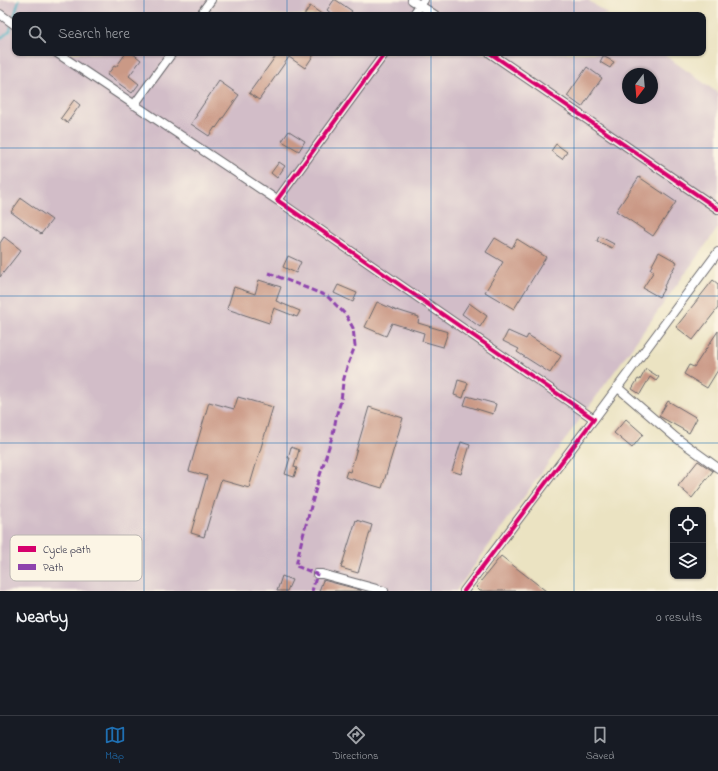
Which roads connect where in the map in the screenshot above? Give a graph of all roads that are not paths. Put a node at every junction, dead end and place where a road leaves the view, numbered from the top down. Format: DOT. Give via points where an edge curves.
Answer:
graph roads {
  1 [pos="211,0"];
  2 [pos="412,0"];
  3 [pos="422,3"];
  4 [pos="202,12"];
  5 [pos="415,12"];
  6 [pos="432,12"];
  7 [pos="2,16"];
  8 [pos="12,23"];
  9 [pos="61,56"];
  10 [pos="170,56"];
  11 [pos="383,56"];
  12 [pos="494,56"];
  13 [pos="134,105"];
  14 [pos="277,200"];
  15 [pos="718,209"];
  16 [pos="718,252"];
  17 [pos="617,387"];
  18 [pos="594,419"];
  19 [pos="718,468"];
  20 [pos="317,574"];
  21 [pos="384,591"];
  22 [pos="464,591"];
  1 -- 4 [label="street"];
  2 -- 3 [label="street"];
  3 -- 5 [label="street"];
  3 -- 6 [label="street"];
  7 -- 8 [label="street"];
  9 -- 13 [label="street"];
  10 -- 13 [label="street"];
  11 -- 14 [label="street"];
  12 -- 15 [label="street"];
  13 -- 14 [label="street"];
  14 -- 18 [label="street"];
  16 -- 17 [label="street"];
  17 -- 18 [label="street"];
  17 -- 19 [label="street" via="675,437"];
  18 -- 22 [label="street"];
  20 -- 21 [label="street"];
}
